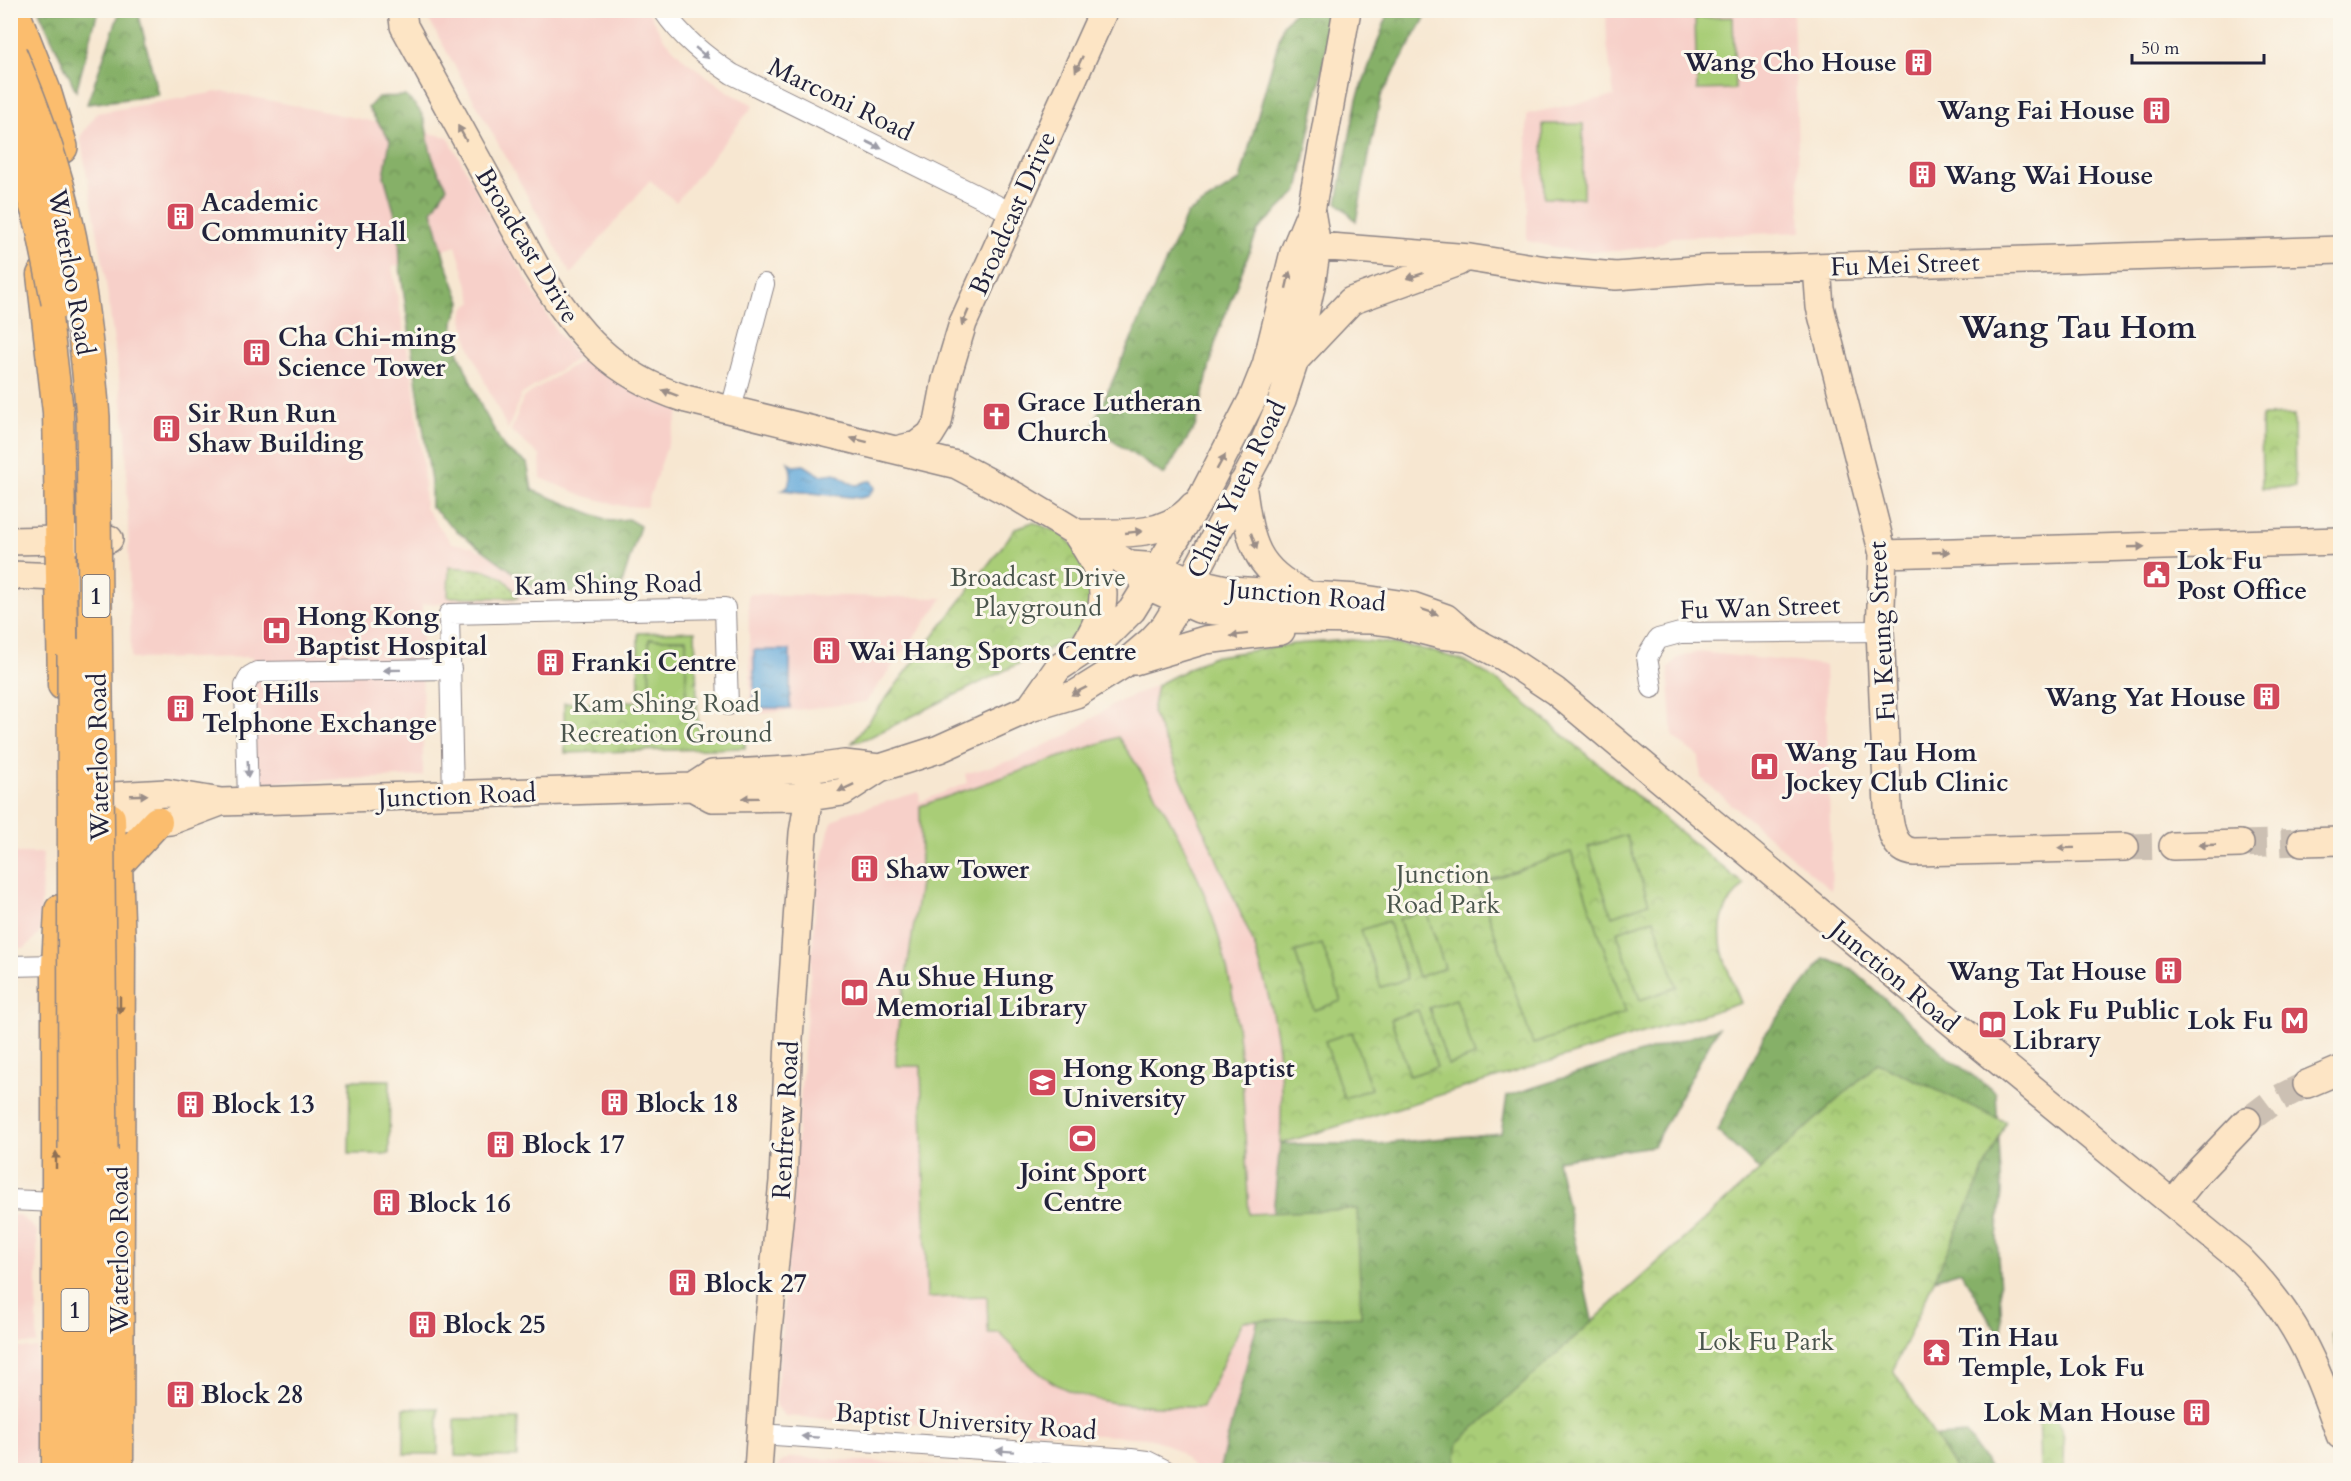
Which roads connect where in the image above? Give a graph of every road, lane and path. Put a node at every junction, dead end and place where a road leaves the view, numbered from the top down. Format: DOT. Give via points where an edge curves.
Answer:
graph roads {
  1 [pos="12,10"];
  2 [pos="402,10"];
  3 [pos="663,10"];
  4 [pos="1104,10"];
  5 [pos="1347,10"];
  6 [pos="10,54"];
  7 [pos="10,122"];
  8 [pos="67,170"];
  9 [pos="17,176"];
  10 [pos="1012,213"];
  11 [pos="1305,249"];
  12 [pos="2340,249"];
  13 [pos="1470,258"];
  14 [pos="1817,267"];
  15 [pos="764,284"];
  16 [pos="1295,360"];
  17 [pos="731,409"];
  18 [pos="938,422"];
  19 [pos="900,449"];
  20 [pos="957,465"];
  21 [pos="1242,484"];
  22 [pos="1203,495"];
  23 [pos="1076,533"];
  24 [pos="109,538"];
  25 [pos="62,539"];
  26 [pos="10,541"];
  27 [pos="2340,541"];
  28 [pos="1883,554"];
  29 [pos="10,575"];
  30 [pos="60,577"];
  31 [pos="1154,577"];
  32 [pos="108,578"];
  33 [pos="1185,591"];
  34 [pos="1313,608"];
  35 [pos="1880,631"];
  36 [pos="1077,656"];
  37 [pos="1124,664"];
  38 [pos="451,669"];
  39 [pos="1652,688"];
  40 [pos="728,705"];
  41 [pos="1030,708"];
  42 [pos="880,768"];
  43 [pos="807,769"];
  44 [pos="692,787"];
  45 [pos="453,795"];
  46 [pos="808,796"];
  47 [pos="248,801"];
  48 [pos="221,802"];
  49 [pos="110,807"];
  50 [pos="65,809"];
  51 [pos="157,822"];
  52 [pos="2340,841"];
  53 [pos="2301,842"];
  54 [pos="2240,844"];
  55 [pos="2173,846"];
  56 [pos="2125,847"];
  57 [pos="117,865"];
  58 [pos="120,946"];
  59 [pos="58,954"];
  60 [pos="10,966"];
  61 [pos="2340,1070"];
  62 [pos="2307,1084"];
  63 [pos="2247,1121"];
  64 [pos="88,1150"];
  65 [pos="10,1200"];
  66 [pos="56,1202"];
  67 [pos="2172,1203"];
  68 [pos="760,1434"];
  69 [pos="2340,1435"];
  70 [pos="57,1470"];
  71 [pos="75,1470"];
  72 [pos="99,1470"];
  73 [pos="118,1470"];
  74 [pos="758,1470"];
  75 [pos="1165,1470"];
  1 -- 8 [label="highway" via="44,91"];
  17 -- 2 [label="street, Broadcast Drive, one-way" via="671,394 633,376 601,354 572,323 537,269 404,26"];
  3 -- 10 [label="street, Marconi Road, one-way" via="698,50 732,74"];
  4 -- 10 [label="street, Broadcast Drive, one-way"];
  5 -- 11 [label="street, Chuk Yuen Road"];
  6 -- 64 [label="highway, Waterloo Road / 1, bridge" via="51,161 67,226 92,406 95,512"];
  7 -- 64 [label="highway, Waterloo Road / 1, bridge" via="52,269 64,339 71,423"];
  8 -- 9 [label="main road"];
  8 -- 24 [label="main road, Waterloo Road" via="90,287 103,385"];
  9 -- 25 [label="main road, Waterloo Road" via="42,273 50,337 58,412"];
  10 -- 18 [label="street, Broadcast Drive, one-way" via="963,323"];
  11 -- 13 [label="street, Fu Mei Street"];
  11 -- 16 [label="street, Chuk Yuen Road" via="1311,286"];
  22 -- 11 [label="street, Chuk Yuen Road, one-way" via="1234,439 1266,365"];
  12 -- 14 [label="street, Fu Mei Street"];
  13 -- 14 [label="street, Fu Mei Street" via="1616,276"];
  13 -- 16 [label="street, Fu Mei Street, one-way" via="1351,301"];
  14 -- 28 [label="street, Fu Keung Street" via="1820,307"];
  15 -- 17 [label="street"];
  16 -- 21 [label="street, Chuk Yuen Road" via="1260,452"];
  19 -- 17 [label="street, Broadcast Drive, one-way"];
  18 -- 19 [label="street" via="917,445"];
  18 -- 20 [label="street, Broadcast Drive" via="945,447"];
  19 -- 20 [label="street, Broadcast Drive"];
  20 -- 23 [label="street, Broadcast Drive"];
  21 -- 33 [label="street, Chuk Yuen Road"];
  21 -- 34 [label="street, one-way" via="1249,528 1259,556 1274,576"];
  23 -- 22 [label="street, one-way" via="1118,534 1158,528 1189,512"];
  22 -- 31 [label="street, Chuk Yuen Road"];
  23 -- 31 [label="street, Broadcast Drive"];
  23 -- 36 [label="street" via="1095,562 1103,590 1096,628"];
  24 -- 25 [label="street"];
  24 -- 32 [label="main road, Waterloo Road"];
  25 -- 26 [label="street"];
  25 -- 30 [label="main road, Waterloo Road"];
  28 -- 27 [label="street, one-way"];
  28 -- 35 [label="street, Fu Keung Street"];
  29 -- 30 [label="street"];
  30 -- 32 [label="street"];
  30 -- 50 [label="main road, Waterloo Road"];
  31 -- 33 [label="street, Junction Road"];
  31 -- 36 [label="street" via="1123,621"];
  32 -- 49 [label="main road, Waterloo Road"];
  33 -- 34 [label="street, Junction Road" via="1230,590"];
  33 -- 37 [label="street, Junction Road" via="1158,633"];
  34 -- 37 [label="street, one-way" via="1280,631 1205,640"];
  34 -- 67 [label="street, Junction Road" via="1375,599 1412,606 1446,618 1470,639 1555,691"];
  35 -- 39 [label="street, Fu Wan Street" via="1680,633 1658,639 1647,657"];
  56 -- 35 [label="street, Fu Keung Street, one-way" via="1908,852 1899,846 1890,825"];
  36 -- 41 [label="street" via="1058,668"];
  37 -- 41 [label="street, Junction Road, one-way" via="1076,694"];
  38 -- 40 [label="street, Kam Shing Road" via="449,614 725,608"];
  38 -- 45 [label="street, Kam Shing Road"];
  38 -- 47 [label="street, one-way" via="257,672 250,676 245,686"];
  41 -- 42 [label="street, Junction Road" via="939,749"];
  42 -- 43 [label="street, Junction Road" via="844,764"];
  42 -- 46 [label="street, Junction Road, one-way" via="843,792"];
  43 -- 44 [label="street, Junction Road" via="712,774"];
  43 -- 46 [label="street, Renfrew Road"];
  44 -- 45 [label="street, Junction Road"];
  46 -- 44 [label="street, Junction Road, one-way" via="712,798"];
  45 -- 47 [label="street, Junction Road"];
  46 -- 68 [label="street, Renfrew Road" via="786,1080 783,1181"];
  47 -- 48 [label="street, Junction Road"];
  49 -- 48 [label="street, Junction Road, one-way" via="167,793"];
  48 -- 51 [label="street, Junction Road"];
  49 -- 50 [label="street, Junction Road"];
  49 -- 51 [label="street, Junction Road"];
  49 -- 57 [label="main road, Waterloo Road" via="111,849"];
  50 -- 59 [label="main road, Waterloo Road"];
  51 -- 57 [label="main road"];
  52 -- 53 [label="street"];
  54 -- 55 [label="street, one-way"];
  57 -- 58 [label="main road, Waterloo Road"];
  58 -- 59 [label="main road" via="97,927 85,926"];
  58 -- 73 [label="main road, Waterloo Road, one-way"];
  59 -- 60 [label="street"];
  66 -- 59 [label="main road, Waterloo Road, one-way"];
  61 -- 62 [label="street"];
  63 -- 67 [label="street"];
  64 -- 71 [label="highway, Waterloo Road / 1"];
  64 -- 72 [label="highway, Waterloo Road / 1"];
  65 -- 66 [label="street"];
  66 -- 70 [label="main road, Waterloo Road"];
  67 -- 69 [label="street, Junction Road" via="2239,1258 2283,1307 2310,1357"];
  68 -- 74 [label="street, Renfrew Road"];
  75 -- 68 [label="street, Baptist University Road, one-way" via="1147,1461 1131,1459"];
}
